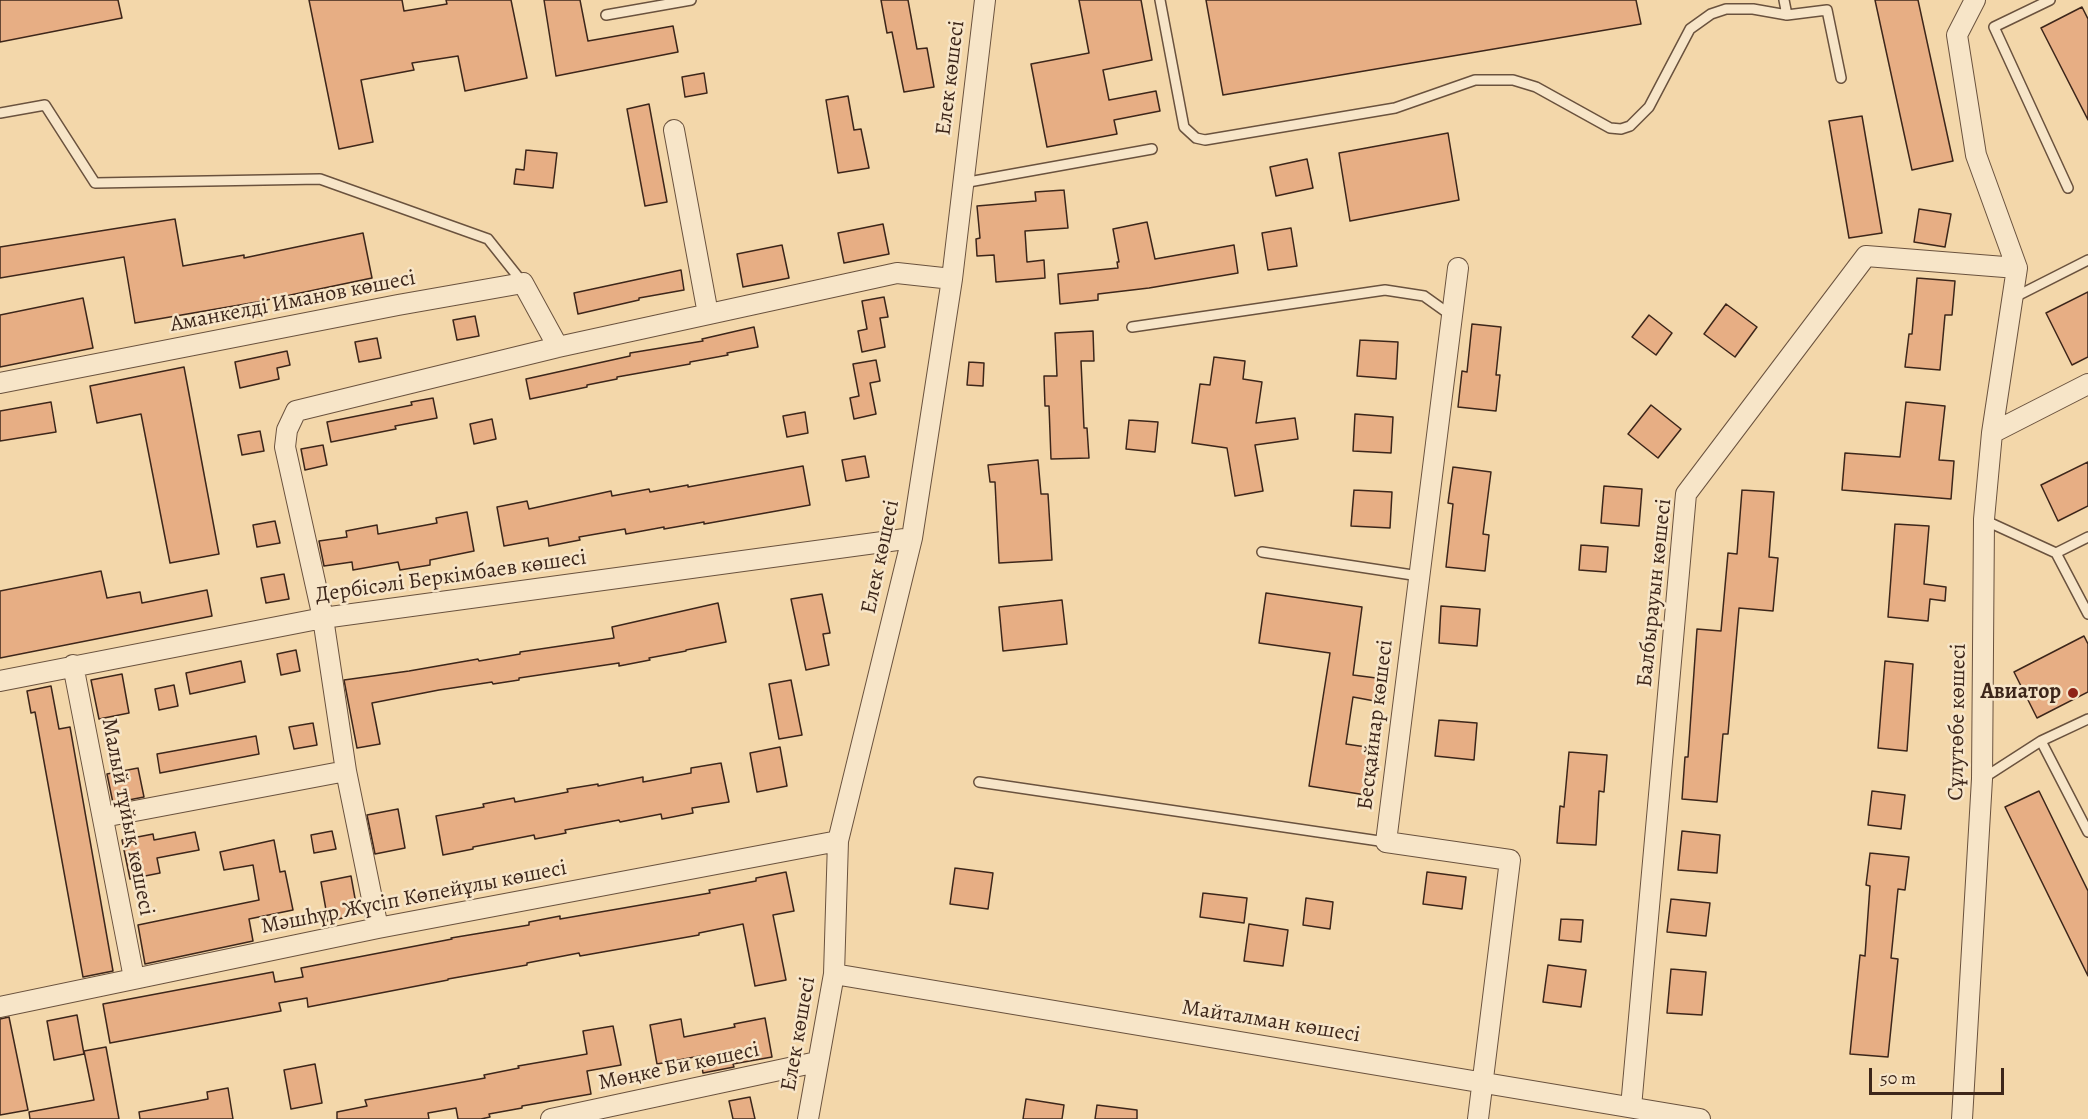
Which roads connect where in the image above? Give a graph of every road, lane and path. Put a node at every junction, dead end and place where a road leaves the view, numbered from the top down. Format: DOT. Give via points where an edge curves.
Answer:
graph roads {
  1 [pos="691,0"];
  2 [pos="985,0"];
  3 [pos="1160,0"];
  4 [pos="1784,0"];
  5 [pos="1975,0"];
  6 [pos="2050,0"];
  7 [pos="606,15"];
  8 [pos="1787,15"];
  9 [pos="1841,78"];
  10 [pos="0,113"];
  11 [pos="674,130"];
  12 [pos="1152,149"];
  13 [pos="963,183"];
  14 [pos="2068,188"];
  15 [pos="2088,260"];
  16 [pos="1458,268"];
  17 [pos="2017,268"];
  18 [pos="952,279"];
  19 [pos="524,283"];
  20 [pos="2013,298"];
  21 [pos="708,314"];
  22 [pos="1452,316"];
  23 [pos="1132,327"];
  24 [pos="558,347"];
  25 [pos="0,383"];
  26 [pos="2088,384"];
  27 [pos="1992,433"];
  28 [pos="1984,519"];
  29 [pos="2088,537"];
  30 [pos="912,538"];
  31 [pos="1262,552"];
  32 [pos="2055,553"];
  33 [pos="1419,576"];
  34 [pos="2088,614"];
  35 [pos="323,618"];
  36 [pos="73,665"];
  37 [pos="0,681"];
  38 [pos="2088,719"];
  39 [pos="2040,741"];
  40 [pos="346,771"];
  41 [pos="1982,779"];
  42 [pos="979,782"];
  43 [pos="103,817"];
  44 [pos="2088,832"];
  45 [pos="838,841"];
  46 [pos="1386,842"];
  47 [pos="378,928"];
  48 [pos="834,974"];
  49 [pos="134,978"];
  50 [pos="0,1007"];
  51 [pos="818,1062"];
  52 [pos="1483,1082"];
  53 [pos="1631,1107"];
  54 [pos="550,1119"];
  55 [pos="808,1119"];
  56 [pos="1478,1119"];
  57 [pos="1700,1119"];
  58 [pos="1962,1119"];
  1 -- 7 [label="lane"];
  2 -- 13 [label="street, Елек көшесі"];
  3 -- 8 [label="lane" via="1184,127 1196,138 1205,140 1395,108 1475,80 1513,80 1536,87 1610,128 1621,129 1630,126 1649,107 1690,29 1711,14 1726,9 1753,9"];
  4 -- 8 [label="lane"];
  5 -- 17 [label="street" via="1957,36 1976,155"];
  6 -- 14 [label="lane" via="1994,27"];
  8 -- 9 [label="lane" via="1827,9"];
  10 -- 19 [label="lane" via="45,105 95,183 320,179 488,239"];
  11 -- 21 [label="street"];
  12 -- 13 [label="lane"];
  13 -- 18 [label="street, Елек көшесі"];
  15 -- 20 [label="lane"];
  16 -- 22 [label="street, Бесқайнар көшесі"];
  17 -- 20 [label="street, Сұлутөбе көшесі"];
  17 -- 53 [label="street, Балбырауын көшесі" via="1866,256 1686,494"];
  18 -- 21 [label="street" via="897,273"];
  18 -- 30 [label="street, Елек көшесі"];
  19 -- 24 [label="street"];
  19 -- 25 [label="street, Аманкелді Иманов көшесі"];
  20 -- 27 [label="street, Сұлутөбе көшесі"];
  21 -- 24 [label="street"];
  22 -- 23 [label="lane" via="1424,296 1385,290"];
  22 -- 33 [label="street, Бесқайнар көшесі"];
  24 -- 35 [label="street" via="296,411 287,430 285,447"];
  26 -- 27 [label="street"];
  27 -- 28 [label="street, Сұлутөбе көшесі"];
  28 -- 32 [label="lane"];
  28 -- 41 [label="street, Сұлутөбе көшесі"];
  29 -- 32 [label="lane"];
  30 -- 35 [label="street, Дербісәлі Беркімбаев көшесі"];
  30 -- 45 [label="street, Елек көшесі"];
  31 -- 33 [label="lane"];
  32 -- 34 [label="lane"];
  33 -- 46 [label="street, Бесқайнар көшесі"];
  35 -- 36 [label="street, Дербісәлі Беркімбаев көшесі"];
  35 -- 40 [label="street"];
  36 -- 37 [label="street, Дербісәлі Беркімбаев көшесі"];
  36 -- 43 [label="street, Малый тұйық көшесі"];
  38 -- 39 [label="lane"];
  39 -- 41 [label="lane"];
  39 -- 44 [label="lane"];
  40 -- 43 [label="street"];
  40 -- 47 [label="street"];
  41 -- 58 [label="street, Сұлутөбе көшесі"];
  42 -- 46 [label="lane"];
  43 -- 49 [label="street, Малый тұйық көшесі"];
  45 -- 47 [label="street, Мәшһүр Жүсіп Көпейұлы көшесі"];
  45 -- 48 [label="street, Елек көшесі"];
  46 -- 52 [label="street, Бесқайнар көшесі" via="1509,860"];
  47 -- 49 [label="street, Мәшһүр Жүсіп Көпейұлы көшесі"];
  48 -- 51 [label="street, Елек көшесі"];
  48 -- 52 [label="street, Майталман көшесі"];
  49 -- 50 [label="street, Мәшһүр Жүсіп Көпейұлы көшесі"];
  51 -- 54 [label="street, Мөңке Би көшесі"];
  51 -- 55 [label="street, Елек көшесі"];
  52 -- 53 [label="street, Майталман көшесі"];
  52 -- 56 [label="street"];
  53 -- 57 [label="street, Майталман көшесі"];
}
